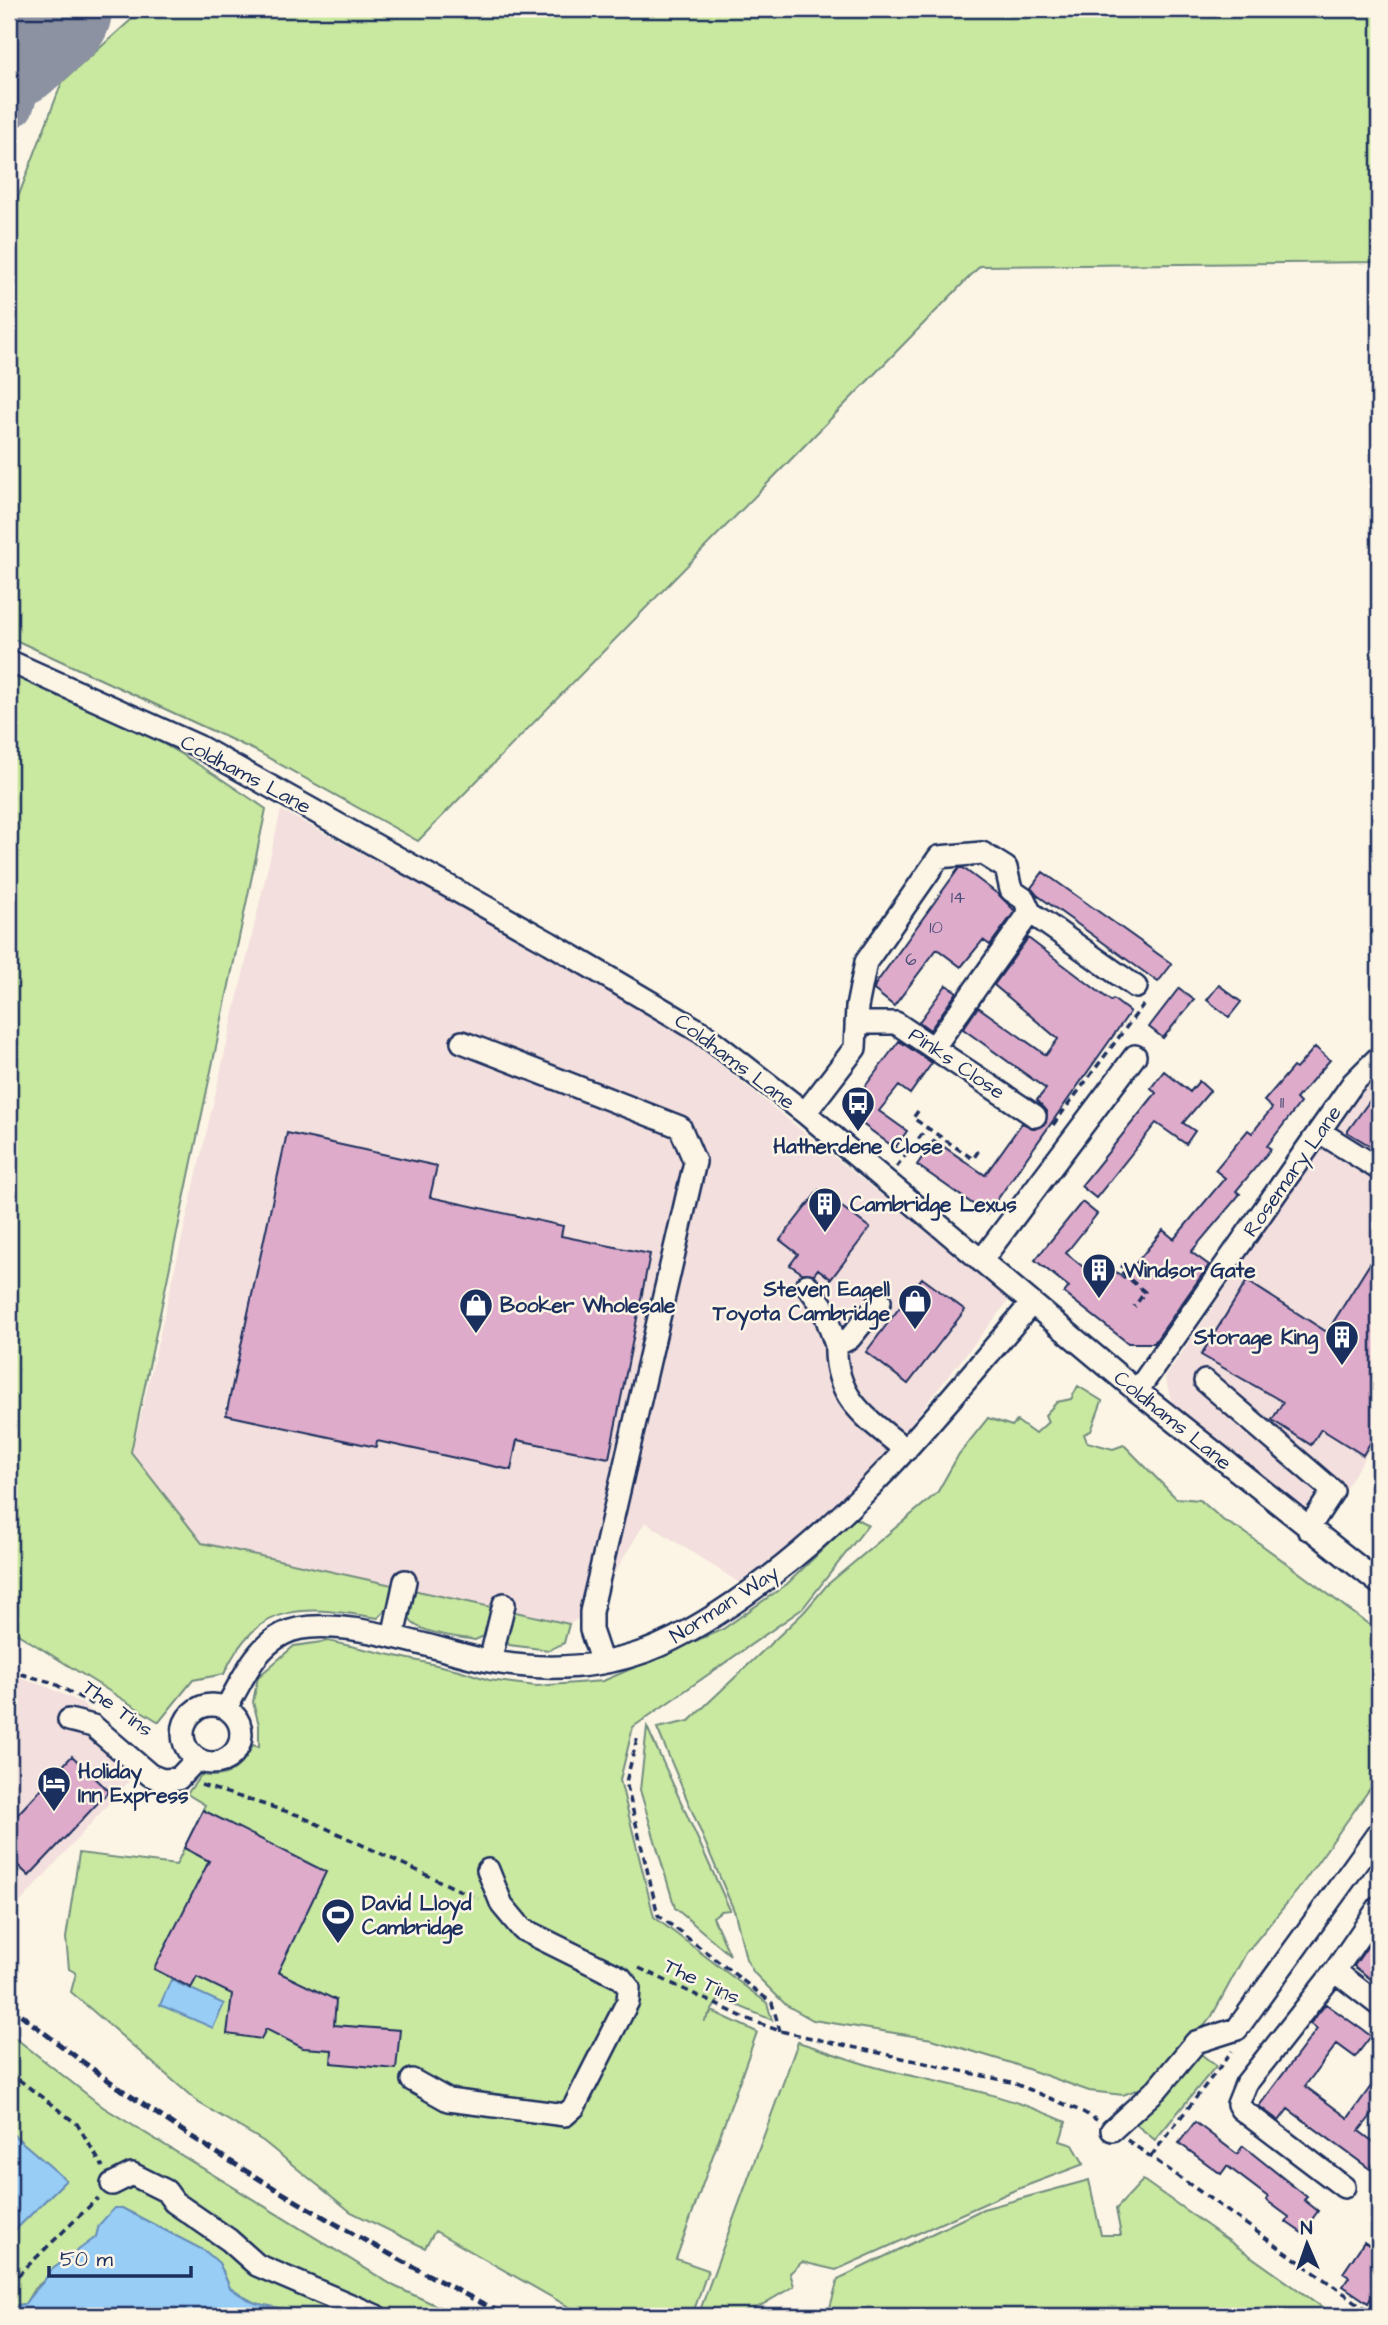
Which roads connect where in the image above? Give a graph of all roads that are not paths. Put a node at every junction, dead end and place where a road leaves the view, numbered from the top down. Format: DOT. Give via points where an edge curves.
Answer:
graph roads {
  1 [pos="9,661"];
  2 [pos="1030,912"];
  3 [pos="1136,987"];
  4 [pos="856,1023"];
  5 [pos="462,1042"];
  6 [pos="934,1047"];
  7 [pos="1136,1056"];
  8 [pos="1379,1057"];
  9 [pos="805,1113"];
  10 [pos="1043,1122"];
  11 [pos="1320,1132"];
  12 [pos="1379,1169"];
  13 [pos="981,1261"];
  14 [pos="807,1285"];
  15 [pos="880,1301"];
  16 [pos="1031,1304"];
  17 [pos="836,1345"];
  18 [pos="1205,1381"];
  19 [pos="1137,1391"];
  20 [pos="906,1450"];
  21 [pos="1308,1528"];
  22 [pos="405,1581"];
  23 [pos="1379,1583"];
  24 [pos="504,1604"];
  25 [pos="393,1637"];
  26 [pos="490,1661"];
  27 [pos="602,1663"];
  28 [pos="226,1708"];
  29 [pos="69,1720"];
  30 [pos="190,1767"];
  31 [pos="1379,1832"];
  32 [pos="488,1870"];
  33 [pos="1379,1907"];
  34 [pos="1335,1971"];
  35 [pos="1379,2005"];
  36 [pos="412,2080"];
  37 [pos="1112,2130"];
  38 [pos="113,2184"];
  39 [pos="1344,2187"];
  40 [pos="376,2316"];
  1 -- 9 [label="street, Coldhams Lane" via="198,746 380,846 677,1016"];
  2 -- 3 [label="street"];
  2 -- 4 [label="street" via="1024,899 1012,890 1006,868 982,853 939,857 866,962"];
  2 -- 6 [label="street"];
  4 -- 6 [label="street, Pinks Close" via="896,1023"];
  4 -- 9 [label="street" via="855,1048"];
  5 -- 27 [label="street" via="680,1127 695,1163 591,1612 591,1630"];
  6 -- 10 [label="street, Pinks Close"];
  7 -- 13 [label="street"];
  8 -- 11 [label="street, Rosemary Lane" via="1353,1083"];
  9 -- 13 [label="street, Coldhams Lane"];
  11 -- 12 [label="street"];
  11 -- 19 [label="street, Rosemary Lane"];
  13 -- 16 [label="street, Coldhams Lane"];
  14 -- 17 [label="street" via="822,1305"];
  15 -- 17 [label="street" via="849,1338"];
  16 -- 19 [label="street, Coldhams Lane"];
  16 -- 20 [label="street, Norman Way"];
  17 -- 20 [label="street" via="838,1376 851,1402"];
  18 -- 21 [label="street" via="1334,1491"];
  19 -- 21 [label="street, Coldhams Lane"];
  20 -- 27 [label="street, Norman Way" via="819,1538 748,1593 668,1641"];
  21 -- 23 [label="street, Coldhams Lane"];
  22 -- 25 [label="street"];
  24 -- 26 [label="street"];
  25 -- 26 [label="street, Norman Way"];
  25 -- 28 [label="street, Norman Way" via="322,1626 282,1634 263,1648"];
  26 -- 27 [label="street, Norman Way" via="538,1667"];
  28 -- 30 [label="street" via="209,1705 187,1718 183,1740"];
  28 -- 30 [label="street" via="241,1727 240,1746 217,1763"];
  29 -- 30 [label="street" via="93,1726 150,1775 171,1781"];
  31 -- 37 [label="street" via="1237,2029 1196,2042 1157,2088"];
  32 -- 36 [label="street" via="502,1905 522,1929 621,1978 629,1988 624,2010 574,2107 565,2115 448,2100"];
  33 -- 34 [label="street"];
  34 -- 35 [label="street"];
  34 -- 39 [label="street" via="1246,2084 1238,2104"];
  38 -- 40 [label="street" via="132,2174 166,2192 257,2265"];
}
